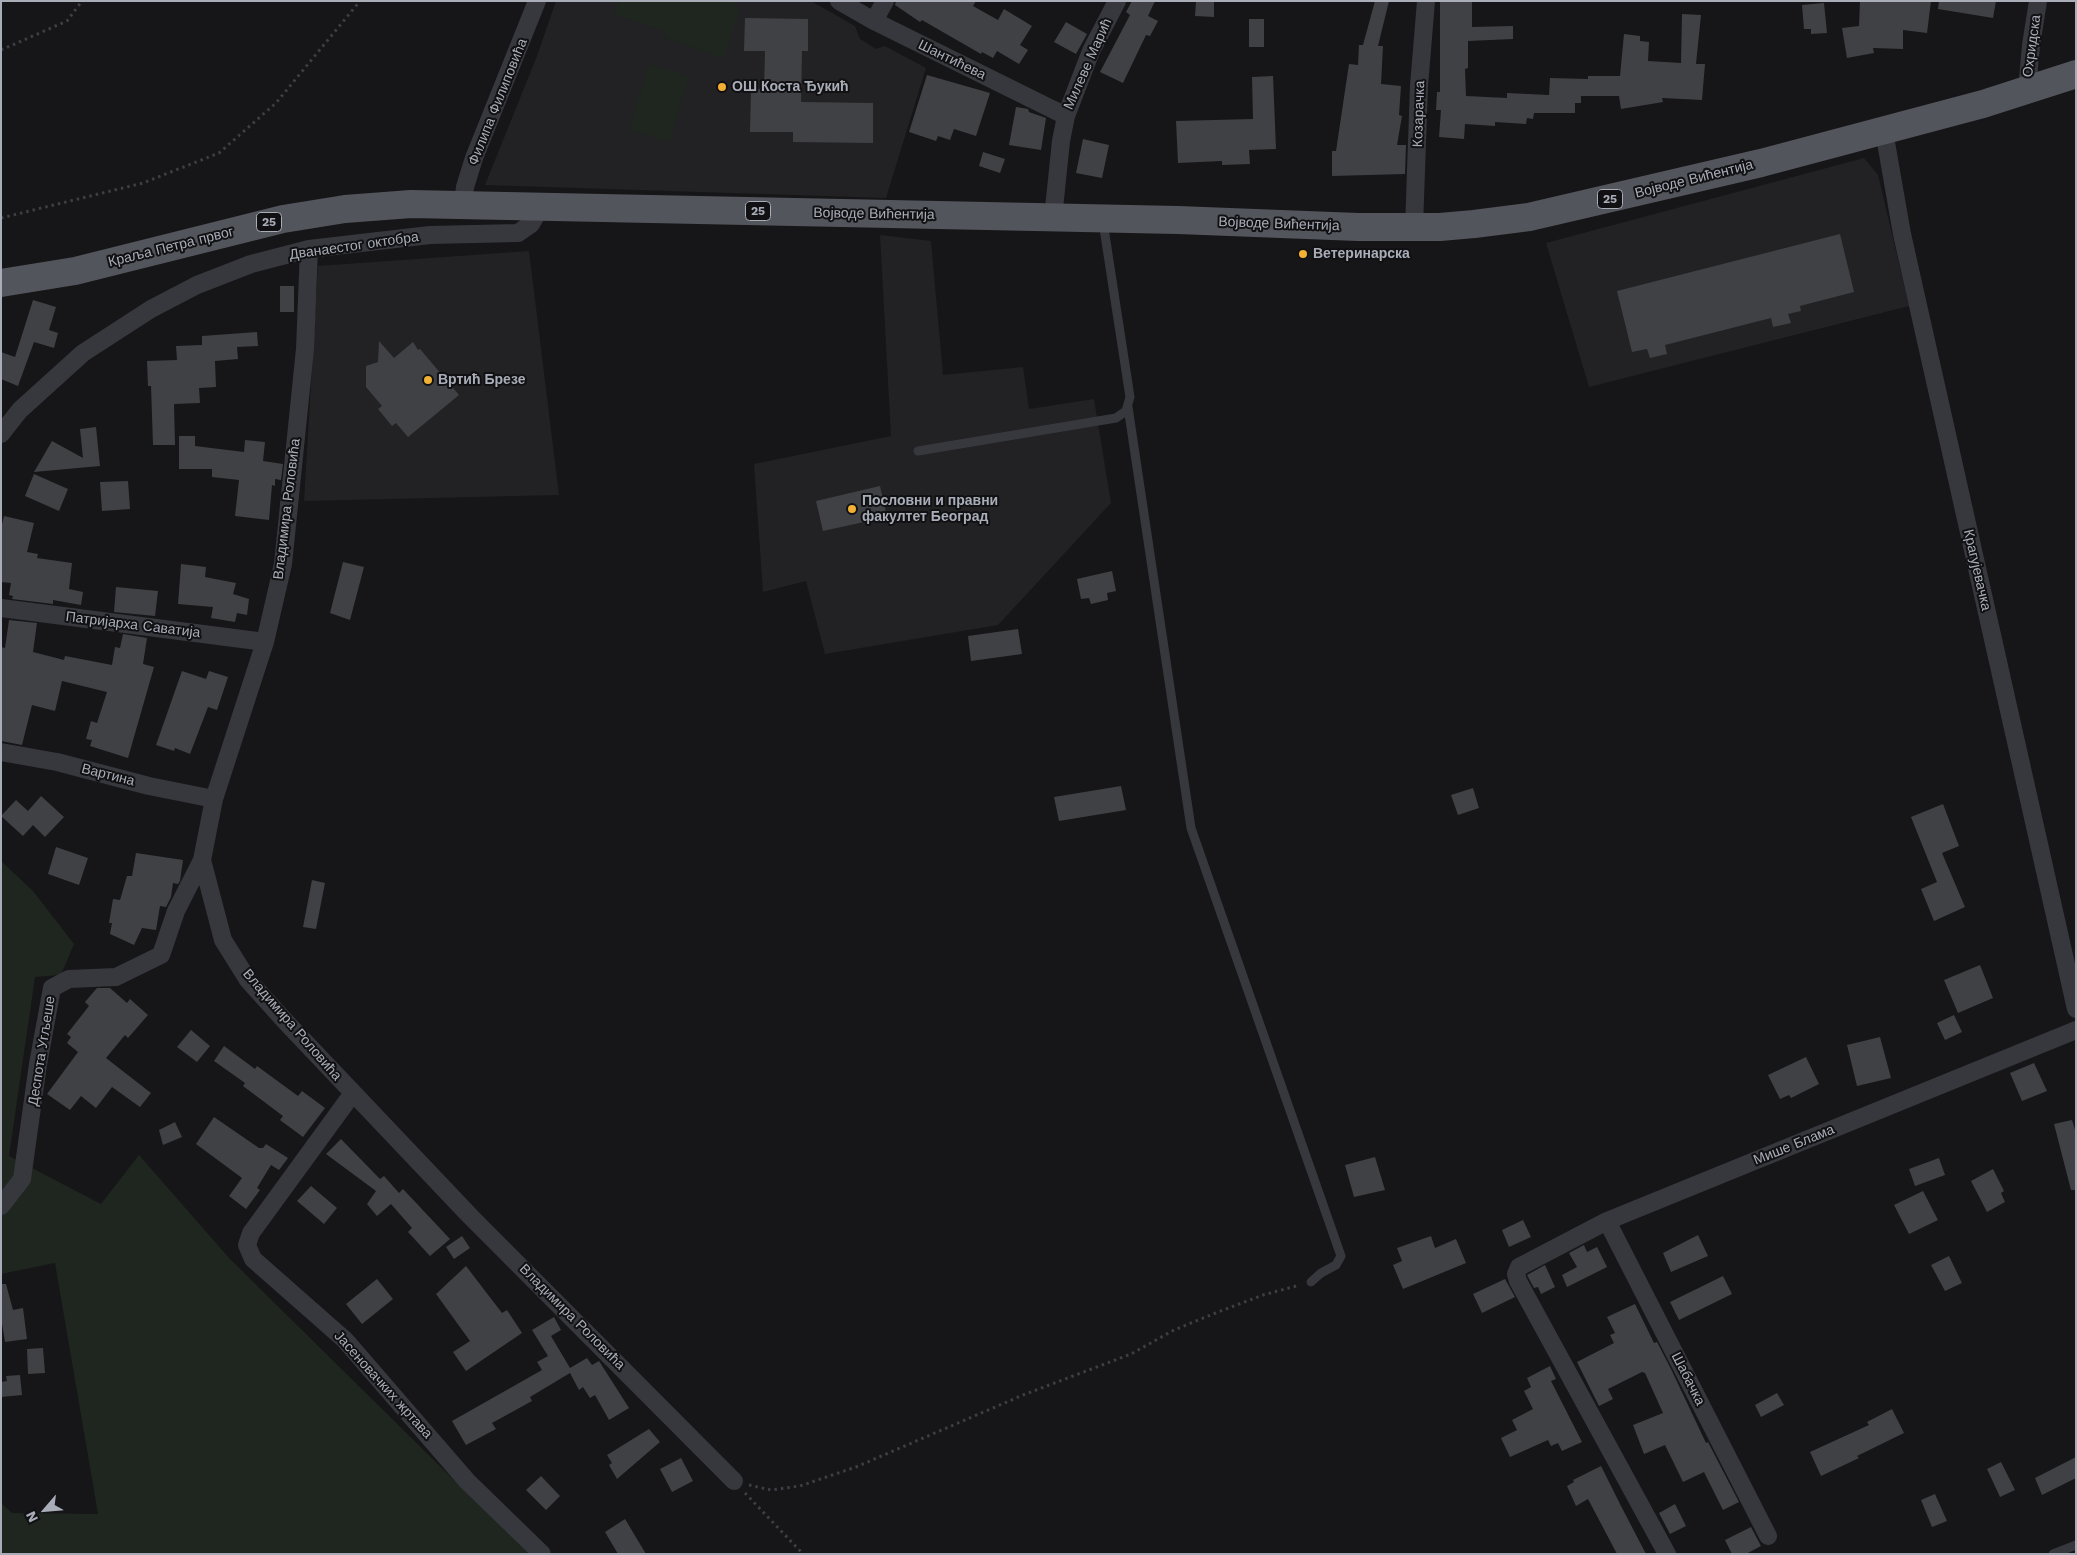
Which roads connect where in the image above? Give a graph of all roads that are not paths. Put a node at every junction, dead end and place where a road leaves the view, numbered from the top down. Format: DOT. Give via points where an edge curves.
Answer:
graph roads {
  1 [pos="537,1"];
  2 [pos="839,1"];
  3 [pos="885,1"];
  4 [pos="1117,1"];
  5 [pos="1426,1"];
  6 [pos="2038,1"];
  7 [pos="874,21"];
  8 [pos="2076,74"];
  9 [pos="2027,90"];
  10 [pos="1066,116"];
  11 [pos="1884,131"];
  12 [pos="463,204"];
  13 [pos="541,208"];
  14 [pos="1053,218"];
  15 [pos="1103,220"];
  16 [pos="1414,227"];
  17 [pos="309,249"];
  18 [pos="10,280"];
  19 [pos="1128,407"];
  20 [pos="1,434"];
  21 [pos="918,451"];
  22 [pos="1,608"];
  23 [pos="265,642"];
  24 [pos="1,752"];
  25 [pos="214,799"];
  26 [pos="202,860"];
  27 [pos="2076,1009"];
  28 [pos="2076,1030"];
  29 [pos="352,1093"];
  30 [pos="1,1206"];
  31 [pos="1608,1221"];
  32 [pos="1311,1282"];
  33 [pos="734,1482"];
  34 [pos="1768,1536"];
  35 [pos="2076,1545"];
  36 [pos="542,1554"];
  37 [pos="1667,1554"];
  38 [pos="2053,1554"];
  1 -- 12 [label="street, Филипа Филиповића" via="474,158 464,188"];
  2 -- 7 [label="street, Шантићева"];
  3 -- 7 [label="street"];
  4 -- 10 [label="street, Милеве Марић" via="1091,51"];
  5 -- 16 [label="street, Козарачка"];
  6 -- 9 [label="street, Охридска"];
  7 -- 10 [label="street, Шантићева"];
  8 -- 9 [label="main road, Војводе Вићентија / 25"];
  9 -- 11 [label="main road, Војводе Вићентија / 25"];
  10 -- 14 [label="street, Милеве Марић"];
  11 -- 16 [label="main road, Војводе Вићентија / 25" via="1529,217"];
  11 -- 27 [label="street, Крагујевачка" via="1902,234"];
  12 -- 13 [label="main road, Војводе Вићентија / 25"];
  12 -- 18 [label="main road, Краља Петра првог / 25" via="390,205 307,214 75,271"];
  13 -- 14 [label="main road, Војводе Вићентија / 25"];
  13 -- 17 [label="street, Дванаестог октобра" via="531,224 518,233 430,235"];
  14 -- 15 [label="main road, Војводе Вићентија / 25"];
  15 -- 16 [label="main road, Војводе Вићентија / 25"];
  15 -- 19 [label="lane" via="1130,397"];
  17 -- 20 [label="street, Дванаестог октобра" via="251,264 197,285 151,309 83,353 20,410"];
  17 -- 23 [label="street, Владимира Роловића" via="305,349 283,564"];
  19 -- 21 [label="lane" via="1116,418"];
  19 -- 32 [label="lane" via="1191,828 1341,1256 1336,1265"];
  22 -- 23 [label="street, Патријарха Саватија"];
  23 -- 25 [label="street, Владимира Роловића"];
  24 -- 25 [label="street, Вартина"];
  25 -- 26 [label="street, Владимира Роловића"];
  26 -- 29 [label="street, Владимира Роловића" via="223,940 243,972"];
  26 -- 30 [label="street, Деспота Угљеше" via="176,911 161,955 116,977 69,979 52,988 22,1179"];
  28 -- 31 [label="street, Мише Блама"];
  29 -- 33 [label="street, Владимира Роловића"];
  29 -- 36 [label="street, Јасеновачких жртава" via="251,1233 247,1245 253,1259 345,1340 467,1482"];
  31 -- 34 [label="street, Шабачка"];
  31 -- 37 [label="street, Мише Блама" via="1516,1270 1518,1281"];
  35 -- 38 [label="lane"];
}
